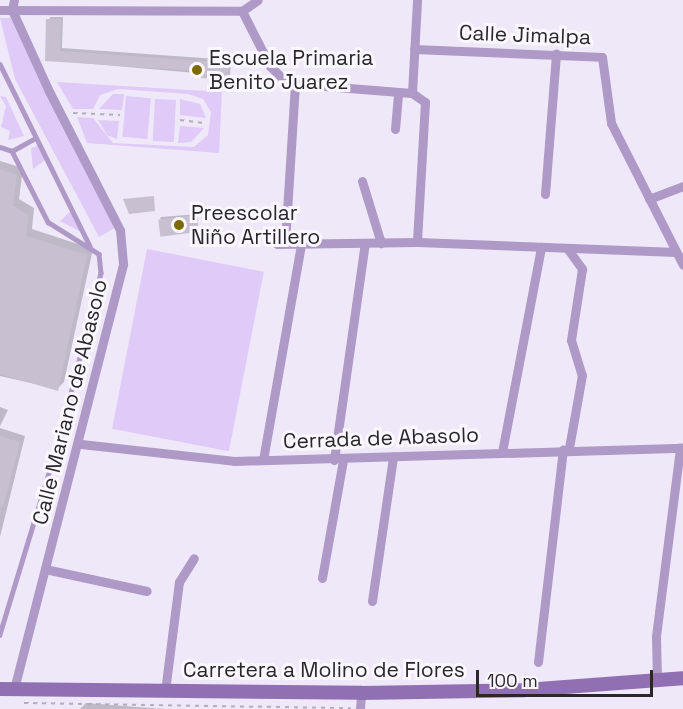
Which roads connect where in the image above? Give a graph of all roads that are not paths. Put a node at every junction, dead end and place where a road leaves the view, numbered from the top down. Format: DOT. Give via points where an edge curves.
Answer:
graph roads {
  1 [pos="258,0"];
  2 [pos="417,0"];
  3 [pos="13,5"];
  4 [pos="0,10"];
  5 [pos="242,11"];
  6 [pos="414,50"];
  7 [pos="556,53"];
  8 [pos="0,64"];
  9 [pos="295,84"];
  10 [pos="398,92"];
  11 [pos="412,93"];
  12 [pos="395,129"];
  13 [pos="35,138"];
  14 [pos="0,147"];
  15 [pos="12,151"];
  16 [pos="362,181"];
  17 [pos="683,186"];
  18 [pos="545,194"];
  19 [pos="649,199"];
  20 [pos="417,242"];
  21 [pos="365,243"];
  22 [pos="381,243"];
  23 [pos="301,244"];
  24 [pos="90,246"];
  25 [pos="541,247"];
  26 [pos="567,248"];
  27 [pos="676,252"];
  28 [pos="683,266"];
  29 [pos="81,444"];
  30 [pos="566,448"];
  31 [pos="682,448"];
  32 [pos="502,452"];
  33 [pos="393,457"];
  34 [pos="263,460"];
  35 [pos="338,460"];
  36 [pos="194,558"];
  37 [pos="45,569"];
  38 [pos="322,578"];
  39 [pos="147,591"];
  40 [pos="372,601"];
  41 [pos="0,632"];
  42 [pos="538,662"];
  43 [pos="683,678"];
  44 [pos="657,680"];
  45 [pos="7,689"];
  46 [pos="165,691"];
  47 [pos="361,693"];
  48 [pos="360,709"];
  1 -- 5 [label="street"];
  2 -- 6 [label="street"];
  3 -- 4 [label="street"];
  3 -- 5 [label="street"];
  3 -- 29 [label="street, Calle Mariano de Abasolo" via="122,237 115,311"];
  5 -- 9 [label="street" via="277,75"];
  6 -- 7 [label="street, Calle Jimalpa"];
  6 -- 11 [label="street"];
  7 -- 18 [label="street"];
  7 -- 19 [label="street, Calle Jimalpa" via="602,57 611,123"];
  8 -- 13 [label="lane"];
  9 -- 10 [label="street"];
  9 -- 23 [label="street" via="281,244"];
  10 -- 11 [label="street"];
  10 -- 12 [label="street"];
  11 -- 20 [label="street" via="421,96 427,110"];
  13 -- 15 [label="lane"];
  13 -- 24 [label="lane"];
  14 -- 15 [label="lane"];
  15 -- 24 [label="lane" via="48,222 60,234"];
  16 -- 22 [label="street"];
  17 -- 19 [label="street"];
  19 -- 27 [label="street"];
  20 -- 22 [label="street"];
  20 -- 25 [label="street"];
  21 -- 22 [label="street"];
  21 -- 23 [label="street"];
  21 -- 35 [label="street"];
  23 -- 34 [label="street"];
  24 -- 41 [label="lane" via="99,254 101,273 60,437"];
  25 -- 26 [label="street"];
  25 -- 32 [label="street"];
  26 -- 27 [label="street"];
  26 -- 30 [label="street" via="582,269 571,340 582,375"];
  27 -- 28 [label="street"];
  29 -- 34 [label="street, Cerrada de Abasolo"];
  29 -- 37 [label="street, Calle Mariano de Abasolo"];
  30 -- 31 [label="street, Cerrada de Abasolo"];
  30 -- 32 [label="street, Cerrada de Abasolo"];
  30 -- 42 [label="street"];
  31 -- 44 [label="street" via="656,636"];
  32 -- 33 [label="street, Cerrada de Abasolo"];
  33 -- 35 [label="street, Cerrada de Abasolo"];
  33 -- 40 [label="street"];
  34 -- 35 [label="street, Cerrada de Abasolo"];
  35 -- 38 [label="street"];
  36 -- 46 [label="street" via="179,582"];
  37 -- 39 [label="street"];
  37 -- 45 [label="street, Calle Mariano de Abasolo"];
  43 -- 44 [label="main road, Carretera a Molino de Flores"];
  44 -- 47 [label="main road, Carretera a Molino de Flores"];
  45 -- 46 [label="main road, Carretera a Molino de Flores"];
  46 -- 47 [label="main road, Carretera a Molino de Flores"];
  47 -- 48 [label="street"];
}
